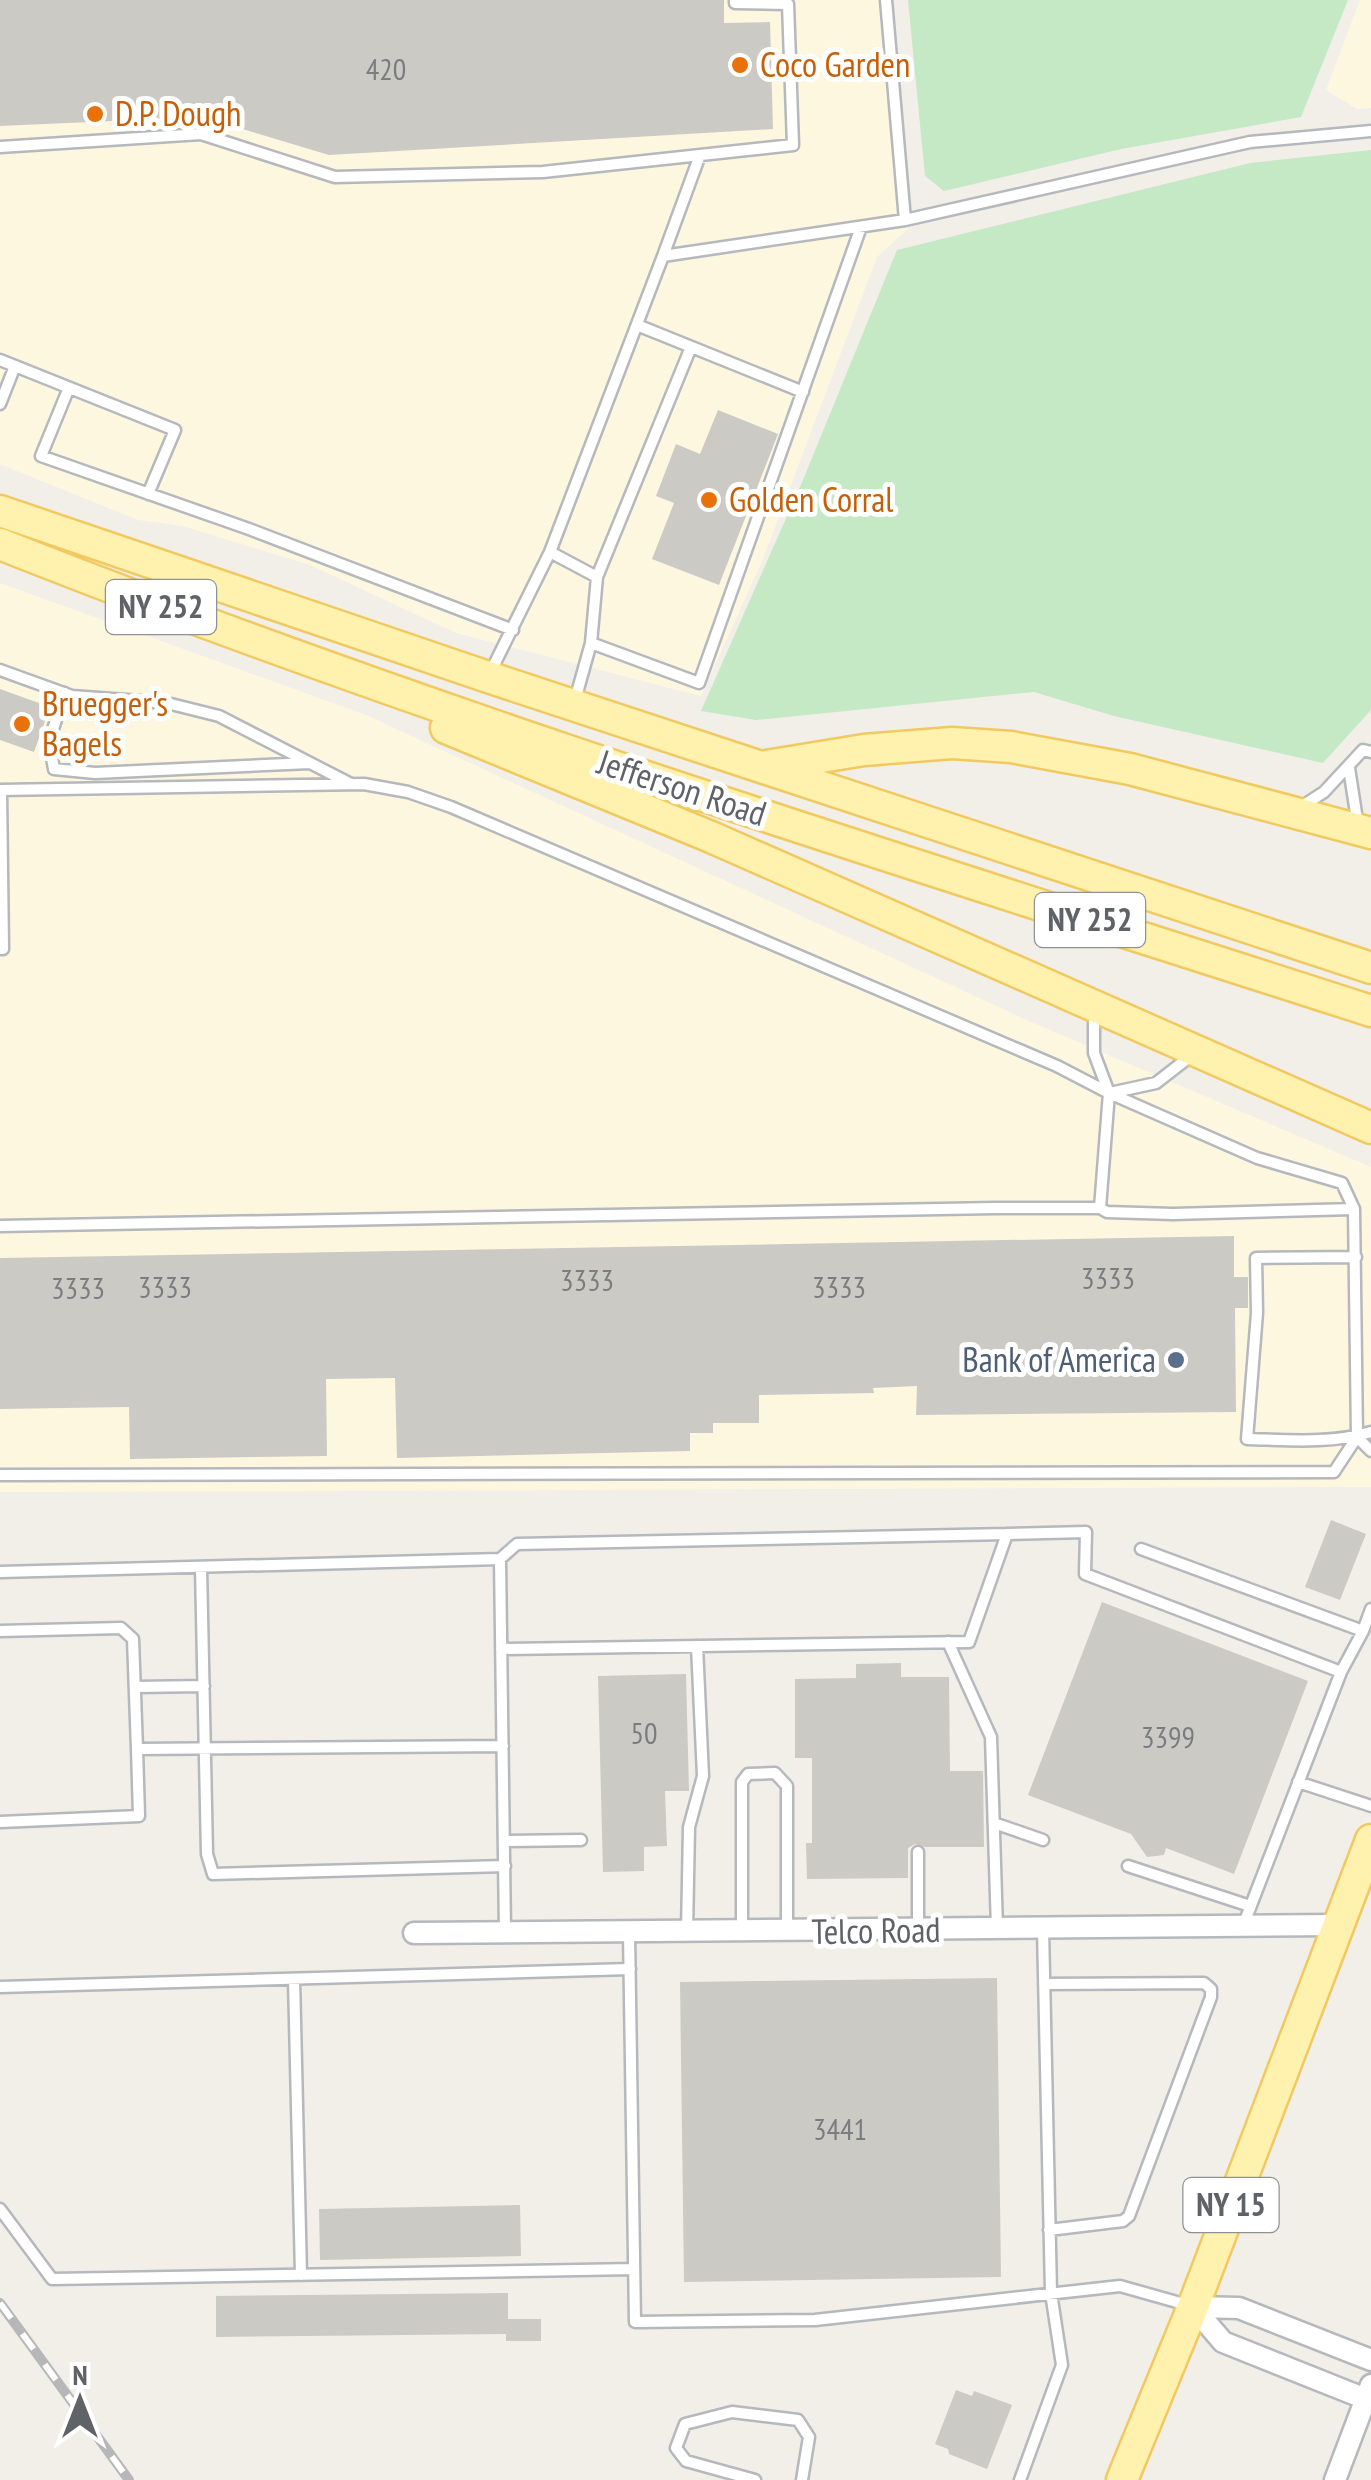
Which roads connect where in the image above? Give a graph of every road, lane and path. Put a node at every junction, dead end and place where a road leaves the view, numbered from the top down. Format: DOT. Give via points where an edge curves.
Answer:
graph roads {
  1 [pos="735,0"];
  2 [pos="886,0"];
  3 [pos="1371,130"];
  4 [pos="0,147"];
  5 [pos="700,156"];
  6 [pos="905,220"];
  7 [pos="861,227"];
  8 [pos="663,256"];
  9 [pos="637,325"];
  10 [pos="691,347"];
  11 [pos="0,360"];
  12 [pos="15,366"];
  13 [pos="68,390"];
  14 [pos="803,392"];
  15 [pos="0,404"];
  16 [pos="148,494"];
  17 [pos="0,511"];
  18 [pos="0,544"];
  19 [pos="550,552"];
  20 [pos="596,578"];
  21 [pos="512,630"];
  22 [pos="591,644"];
  23 [pos="322,667"];
  24 [pos="0,670"];
  25 [pos="488,677"];
  26 [pos="64,693"];
  27 [pos="574,706"];
  28 [pos="1371,752"];
  29 [pos="311,763"];
  30 [pos="760,768"];
  31 [pos="1349,768"];
  32 [pos="353,785"];
  33 [pos="0,790"];
  34 [pos="1293,811"];
  35 [pos="1365,831"];
  36 [pos="0,949"];
  37 [pos="1371,968"];
  38 [pos="1094,1004"];
  39 [pos="1371,1011"];
  40 [pos="1198,1050"];
  41 [pos="1109,1093"];
  42 [pos="1371,1128"];
  43 [pos="1354,1209"];
  44 [pos="1104,1210"];
  45 [pos="0,1226"];
  46 [pos="1356,1257"];
  47 [pos="1371,1432"];
  48 [pos="1357,1436"];
  49 [pos="1371,1451"];
  50 [pos="0,1475"];
  51 [pos="1006,1534"];
  52 [pos="1141,1550"];
  53 [pos="500,1560"];
  54 [pos="201,1567"];
  55 [pos="0,1572"];
  56 [pos="1371,1610"];
  57 [pos="0,1631"];
  58 [pos="1362,1632"];
  59 [pos="948,1642"];
  60 [pos="697,1646"];
  61 [pos="502,1649"];
  62 [pos="1341,1672"];
  63 [pos="204,1686"];
  64 [pos="135,1688"];
  65 [pos="503,1746"];
  66 [pos="205,1748"];
  67 [pos="137,1749"];
  68 [pos="1298,1782"];
  69 [pos="1371,1806"];
  70 [pos="0,1822"];
  71 [pos="994,1823"];
  72 [pos="581,1840"];
  73 [pos="1043,1840"];
  74 [pos="1371,1840"];
  75 [pos="504,1841"];
  76 [pos="918,1852"];
  77 [pos="505,1866"];
  78 [pos="1128,1866"];
  79 [pos="1246,1916"];
  80 [pos="1338,1925"];
  81 [pos="997,1929"];
  82 [pos="1043,1929"];
  83 [pos="918,1930"];
  84 [pos="742,1932"];
  85 [pos="787,1932"];
  86 [pos="414,1933"];
  87 [pos="506,1933"];
  88 [pos="687,1933"];
  89 [pos="629,1934"];
  90 [pos="630,1969"];
  91 [pos="294,1979"];
  92 [pos="1044,1984"];
  93 [pos="0,1987"];
  94 [pos="0,2209"];
  95 [pos="1050,2230"];
  96 [pos="634,2269"];
  97 [pos="301,2275"];
  98 [pos="1051,2293"];
  99 [pos="1192,2307"];
  100 [pos="1371,2360"];
  101 [pos="1368,2392"];
  102 [pos="1025,2478"];
  103 [pos="755,2480"];
  104 [pos="802,2480"];
  105 [pos="1122,2480"];
  106 [pos="1335,2480"];
  1 -- 5 [label="lane" via="788,4 793,145"];
  2 -- 6 [label="lane"];
  3 -- 6 [label="lane" via="1250,142"];
  4 -- 5 [label="lane" via="201,134 335,177 543,172"];
  5 -- 8 [label="lane"];
  6 -- 7 [label="lane"];
  7 -- 8 [label="lane"];
  7 -- 14 [label="lane"];
  8 -- 9 [label="lane"];
  9 -- 10 [label="lane"];
  9 -- 19 [label="lane"];
  10 -- 14 [label="lane"];
  10 -- 20 [label="lane"];
  11 -- 12 [label="lane"];
  12 -- 13 [label="lane"];
  12 -- 15 [label="lane"];
  13 -- 16 [label="lane" via="175,430"];
  13 -- 16 [label="lane" via="41,456"];
  14 -- 22 [label="lane" via="699,682"];
  16 -- 21 [label="lane"];
  17 -- 25 [label="main road, Jefferson Road / NY 252"];
  18 -- 23 [label="main road, Jefferson Road / NY 252"];
  19 -- 20 [label="lane"];
  19 -- 21 [label="lane"];
  20 -- 22 [label="lane"];
  21 -- 25 [label="lane"];
  22 -- 27 [label="lane"];
  23 -- 38 [label="main road" via="386,703"];
  23 -- 39 [label="main road, Jefferson Road / NY 252"];
  24 -- 26 [label="lane"];
  25 -- 27 [label="main road, Jefferson Road / NY 252"];
  26 -- 29 [label="lane" via="167,702 219,716"];
  26 -- 29 [label="lane" via="50,740 54,769"];
  27 -- 30 [label="main road, Jefferson Road / NY 252"];
  28 -- 31 [label="lane" via="1362,750"];
  29 -- 32 [label="lane"];
  30 -- 34 [label="main road" via="864,750 952,743 1010,747 1130,768"];
  30 -- 37 [label="main road, Jefferson Road / NY 252"];
  31 -- 34 [label="lane"];
  31 -- 35 [label="lane"];
  32 -- 33 [label="lane"];
  32 -- 41 [label="lane" via="408,792 451,807"];
  33 -- 36 [label="lane"];
  34 -- 35 [label="main road"];
  38 -- 40 [label="main road"];
  38 -- 41 [label="lane" via="1094,1053"];
  40 -- 41 [label="lane" via="1156,1083"];
  40 -- 42 [label="main road"];
  41 -- 43 [label="lane" via="1258,1158 1342,1183"];
  41 -- 44 [label="lane"];
  43 -- 44 [label="lane"];
  43 -- 46 [label="lane"];
  44 -- 45 [label="lane"];
  46 -- 48 [label="lane"];
  46 -- 48 [label="lane" via="1256,1258 1246,1439"];
  47 -- 48 [label="lane"];
  48 -- 49 [label="lane"];
  48 -- 50 [label="lane" via="1334,1472"];
  51 -- 53 [label="lane" via="516,1544"];
  51 -- 59 [label="lane" via="969,1642"];
  51 -- 62 [label="lane" via="1086,1532 1086,1574"];
  52 -- 58 [label="lane"];
  53 -- 54 [label="lane"];
  53 -- 61 [label="lane"];
  54 -- 55 [label="lane"];
  54 -- 63 [label="lane"];
  56 -- 58 [label="lane"];
  57 -- 64 [label="lane" via="121,1628 133,1639"];
  58 -- 62 [label="lane"];
  59 -- 60 [label="lane"];
  59 -- 71 [label="lane" via="991,1737"];
  60 -- 61 [label="lane"];
  60 -- 88 [label="lane" via="703,1776 689,1827"];
  61 -- 65 [label="lane"];
  62 -- 68 [label="lane"];
  63 -- 64 [label="lane"];
  63 -- 66 [label="lane"];
  64 -- 67 [label="lane"];
  65 -- 66 [label="lane"];
  65 -- 75 [label="lane"];
  66 -- 67 [label="lane"];
  66 -- 77 [label="lane" via="213,1874"];
  67 -- 70 [label="lane" via="138,1816"];
  68 -- 69 [label="lane"];
  68 -- 79 [label="lane"];
  71 -- 73 [label="lane"];
  71 -- 81 [label="lane"];
  72 -- 75 [label="lane"];
  74 -- 80 [label="main road, NY 15"];
  75 -- 77 [label="lane"];
  76 -- 83 [label="lane"];
  77 -- 87 [label="lane"];
  78 -- 79 [label="lane"];
  79 -- 80 [label="street, Telco Road"];
  79 -- 82 [label="street, Telco Road"];
  80 -- 99 [label="main road, NY 15"];
  81 -- 82 [label="street, Telco Road"];
  81 -- 83 [label="street, Telco Road"];
  82 -- 92 [label="lane"];
  83 -- 85 [label="street, Telco Road"];
  84 -- 85 [label="street, Telco Road"];
  84 -- 85 [label="lane" via="742,1782 748,1774 775,1773 787,1786"];
  84 -- 88 [label="street, Telco Road"];
  86 -- 87 [label="street, Telco Road"];
  87 -- 89 [label="street, Telco Road"];
  88 -- 89 [label="street, Telco Road"];
  89 -- 90 [label="lane"];
  90 -- 91 [label="lane"];
  90 -- 96 [label="lane"];
  91 -- 93 [label="lane"];
  91 -- 97 [label="lane"];
  92 -- 95 [label="lane"];
  92 -- 95 [label="lane" via="1204,1983 1212,1997 1129,2216"];
  94 -- 97 [label="lane" via="52,2279"];
  95 -- 98 [label="lane"];
  96 -- 97 [label="lane"];
  96 -- 98 [label="lane" via="635,2322 815,2320"];
  98 -- 99 [label="lane" via="1120,2286"];
  98 -- 102 [label="lane" via="1062,2366"];
  99 -- 100 [label="street" via="1239,2308"];
  99 -- 101 [label="street" via="1223,2342"];
  99 -- 105 [label="main road, NY 15"];
  101 -- 106 [label="street"];
  103 -- 104 [label="lane" via="686,2461 676,2448 685,2424 732,2412 798,2420 808,2438"];
}
